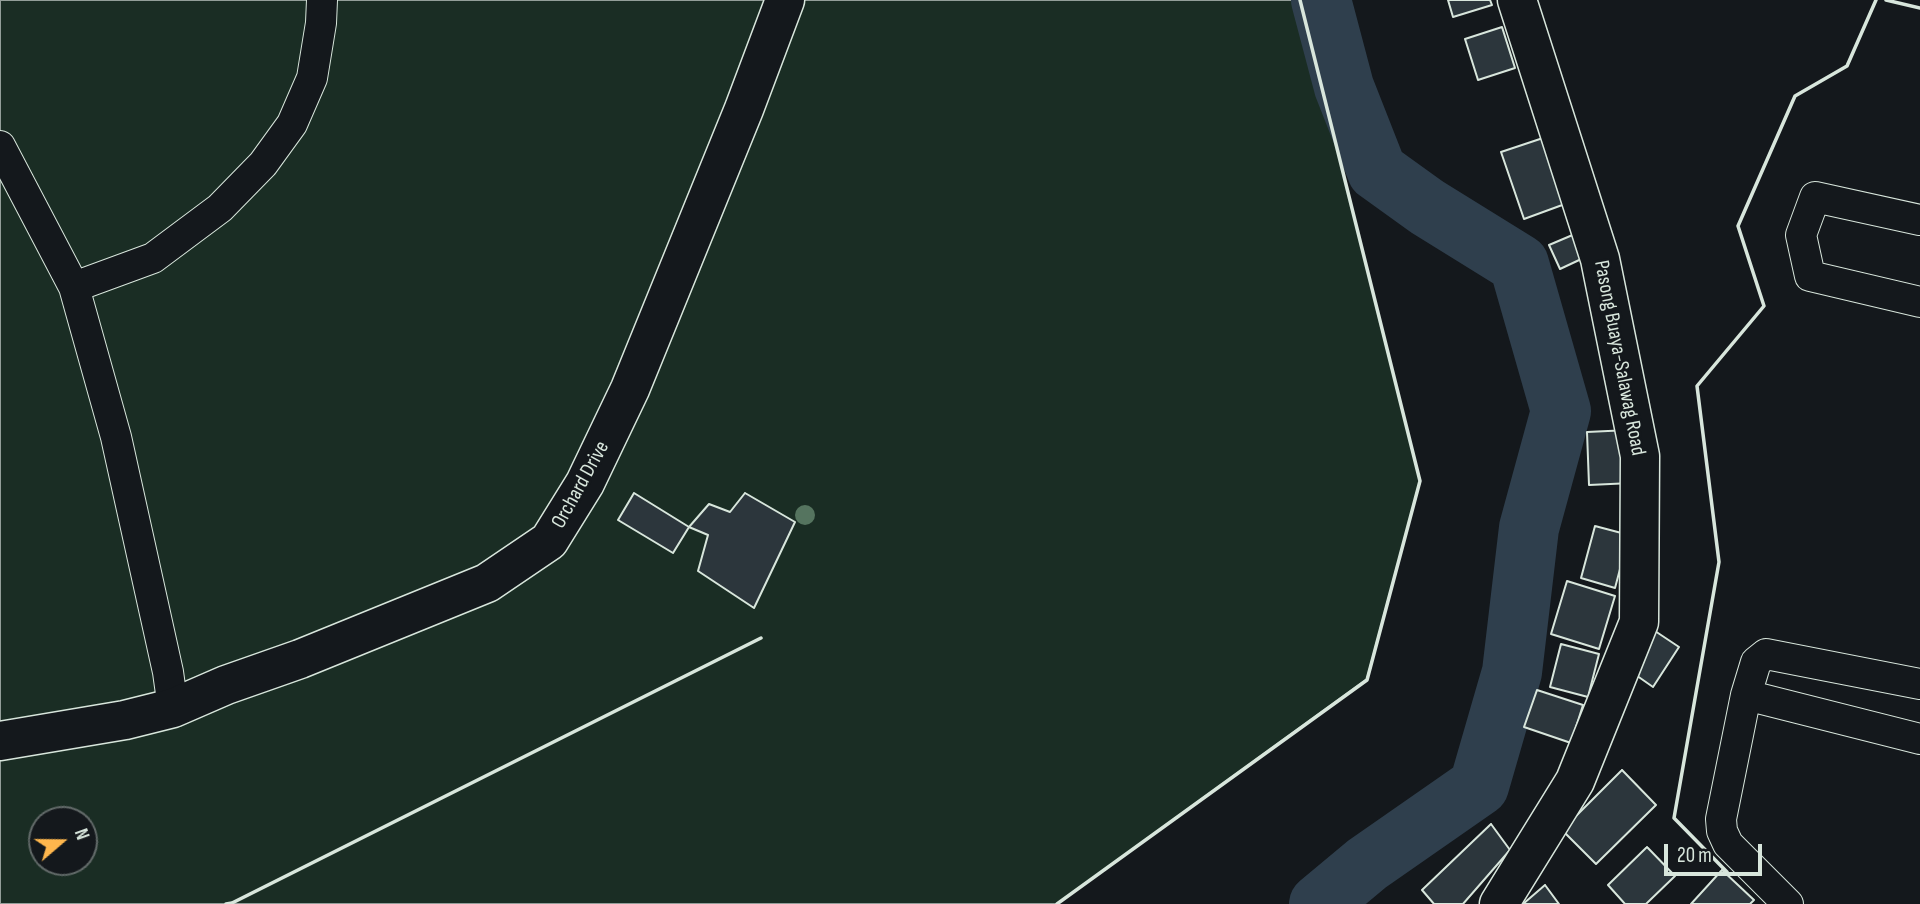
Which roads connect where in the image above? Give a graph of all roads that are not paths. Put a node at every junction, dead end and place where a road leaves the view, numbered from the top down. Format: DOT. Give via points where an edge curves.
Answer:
graph roads {
  1 [pos="322,0"];
  2 [pos="785,0"];
  3 [pos="1517,0"];
  4 [pos="0,146"];
  5 [pos="1920,220"];
  6 [pos="74,287"];
  7 [pos="1920,302"];
  8 [pos="1920,684"];
  9 [pos="1746,695"];
  10 [pos="173,708"];
  11 [pos="125,720"];
  12 [pos="0,732"];
  13 [pos="1920,739"];
  14 [pos="0,741"];
  15 [pos="1499,904"];
  16 [pos="1787,904"];
  1 -- 6 [label="street" via="312,78 292,124 263,164 220,208 153,258"];
  2 -- 10 [label="street, Orchard Drive" via="631,388 585,483 549,541 487,583"];
  3 -- 15 [label="street, Pasong Buaya-Salawag Road" via="1600,259 1640,456 1639,622 1575,781"];
  4 -- 6 [label="street"];
  5 -- 7 [label="street" via="1815,197 1801,235 1810,276"];
  6 -- 10 [label="street" via="116,437"];
  8 -- 9 [label="street" via="1766,654 1756,662"];
  9 -- 13 [label="street"];
  9 -- 16 [label="street" via="1722,831 1728,844"];
  10 -- 11 [label="street, Orchard Drive"];
  11 -- 12 [label="street, Orchard Drive"];
  11 -- 14 [label="street, Orchard Drive"];
}
